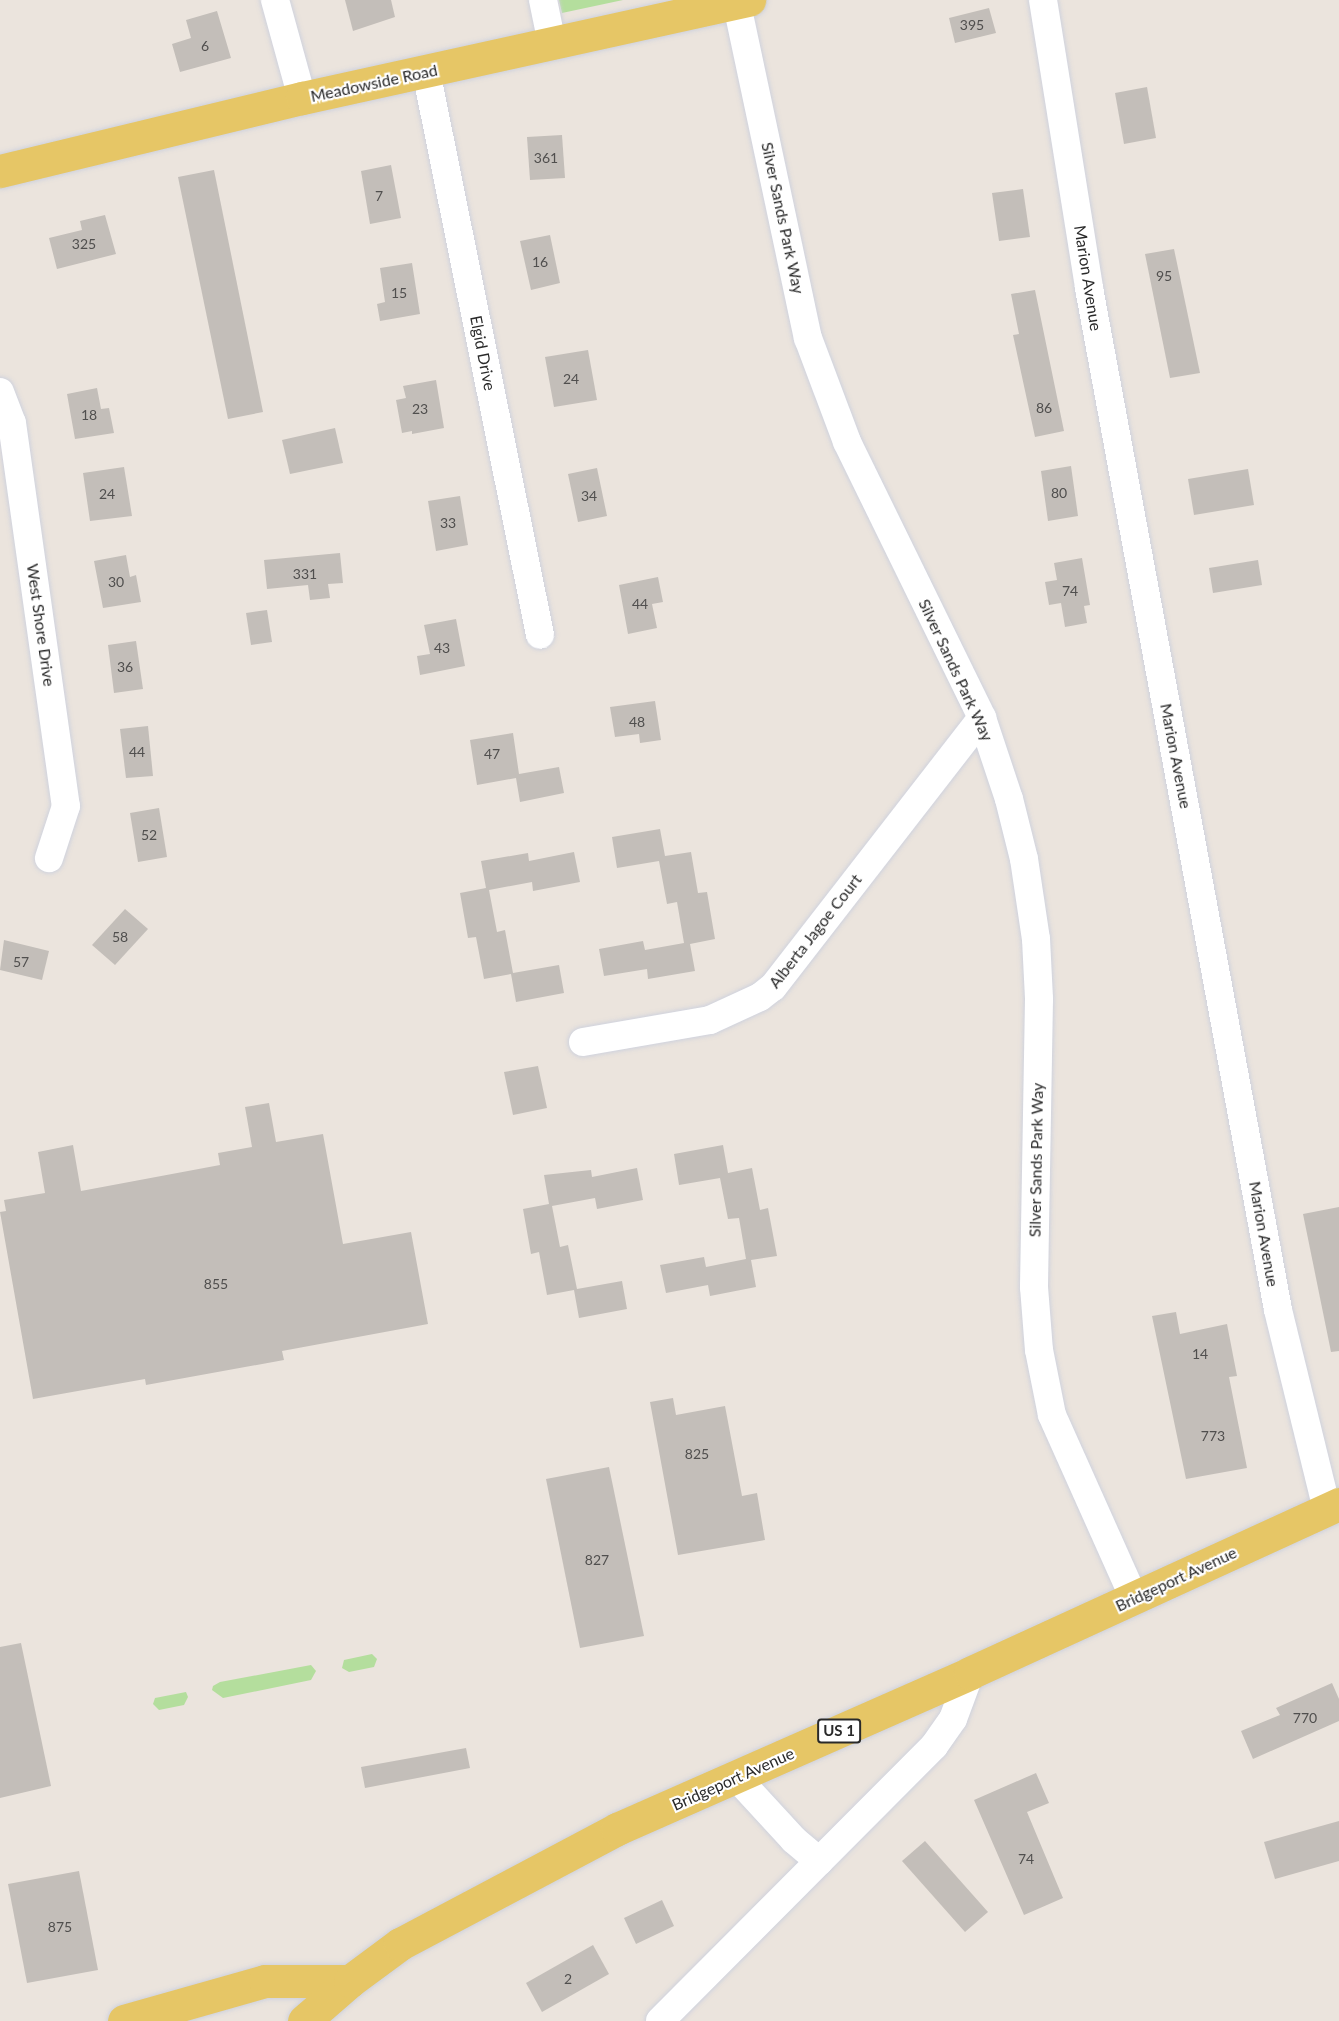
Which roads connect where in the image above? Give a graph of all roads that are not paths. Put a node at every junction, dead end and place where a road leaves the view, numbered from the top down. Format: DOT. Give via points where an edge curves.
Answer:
graph roads {
  1 [pos="275,0"];
  2 [pos="543,0"];
  3 [pos="1043,0"];
  4 [pos="740,1"];
  5 [pos="552,44"];
  6 [pos="426,71"];
  7 [pos="302,98"];
  8 [pos="0,171"];
  9 [pos="0,392"];
  10 [pos="540,635"];
  11 [pos="982,718"];
  12 [pos="49,858"];
  13 [pos="583,1042"];
  14 [pos="1333,1506"];
  15 [pos="1134,1598"];
  16 [pos="970,1673"];
  17 [pos="737,1778"];
  18 [pos="819,1861"];
  19 [pos="350,1981"];
  20 [pos="124,2021"];
  21 [pos="304,2021"];
  22 [pos="660,2021"];
  1 -- 7 [label="street"];
  2 -- 5 [label="street"];
  3 -- 14 [label="street, Marion Avenue" via="1089,288 1278,1310"];
  4 -- 5 [label="main road, Meadowside Road"];
  4 -- 11 [label="street, Silver Sands Park Way" via="812,349 847,442"];
  5 -- 6 [label="main road, Meadowside Road"];
  6 -- 7 [label="main road, Meadowside Road"];
  6 -- 10 [label="street, Elgid Drive"];
  7 -- 8 [label="main road, Meadowside Road"];
  9 -- 12 [label="street, West Shore Drive" via="12,423 66,806"];
  11 -- 13 [label="street, Alberta Jagoe Court" via="766,992 710,1020"];
  11 -- 15 [label="street, Silver Sands Park Way" via="1009,799 1036,939 1039,999 1034,1287 1038,1350 1052,1415"];
  14 -- 15 [label="main road, Bridgeport Avenue / US 1"];
  15 -- 16 [label="main road, Bridgeport Avenue / US 1"];
  16 -- 17 [label="main road, Bridgeport Avenue / US 1"];
  16 -- 18 [label="street" via="952,1719 934,1746"];
  17 -- 18 [label="street"];
  17 -- 19 [label="main road, Bridgeport Avenue / US 1" via="617,1829 400,1944"];
  18 -- 22 [label="street"];
  19 -- 20 [label="main road" via="264,1980"];
  19 -- 21 [label="main road, US 1"];
}
